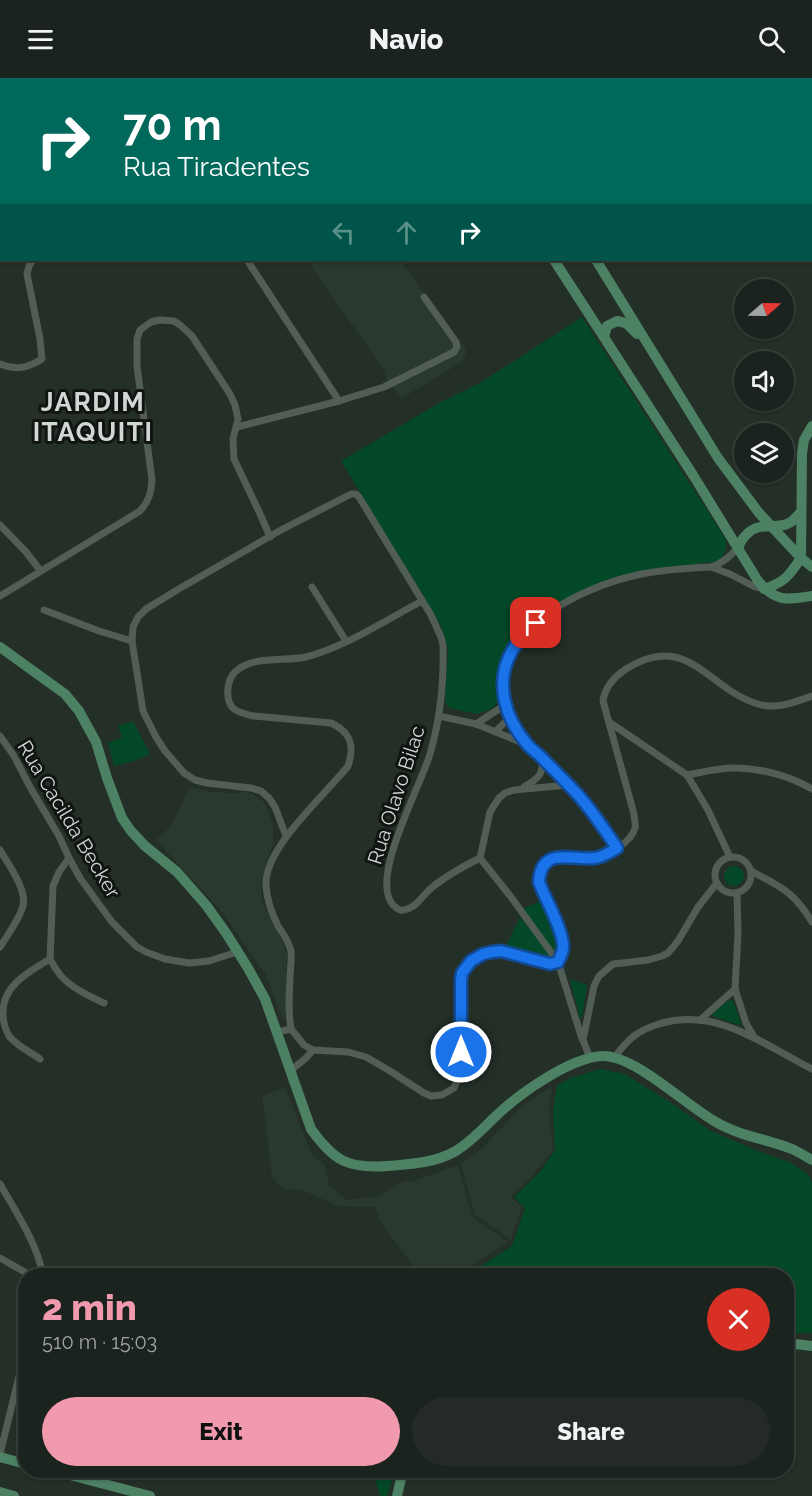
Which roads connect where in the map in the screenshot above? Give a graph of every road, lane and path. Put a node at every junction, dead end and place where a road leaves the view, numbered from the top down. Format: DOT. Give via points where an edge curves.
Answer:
graph roads {
  1 [pos="32,261"];
  2 [pos="248,261"];
  3 [pos="555,261"];
  4 [pos="597,261"];
  5 [pos="424,297"];
  6 [pos="604,337"];
  7 [pos="645,339"];
  8 [pos="0,364"];
  9 [pos="339,401"];
  10 [pos="812,426"];
  11 [pos="237,427"];
  12 [pos="801,512"];
  13 [pos="0,525"];
  14 [pos="769,525"];
  15 [pos="270,537"];
  16 [pos="738,548"];
  17 [pos="805,557"];
  18 [pos="711,567"];
  19 [pos="812,567"];
  20 [pos="40,570"];
  21 [pos="312,587"];
  22 [pos="764,588"];
  23 [pos="0,596"];
  24 [pos="812,596"];
  25 [pos="422,601"];
  26 [pos="44,610"];
  27 [pos="132,641"];
  28 [pos="346,642"];
  29 [pos="0,647"];
  30 [pos="812,696"];
  31 [pos="505,705"];
  32 [pos="439,716"];
  33 [pos="510,717"];
  34 [pos="609,722"];
  35 [pos="476,724"];
  36 [pos="496,731"];
  37 [pos="0,736"];
  38 [pos="528,745"];
  39 [pos="542,758"];
  40 [pos="687,775"];
  41 [pos="568,785"];
  42 [pos="812,789"];
  43 [pos="519,790"];
  44 [pos="286,836"];
  45 [pos="617,848"];
  46 [pos="0,850"];
  47 [pos="730,857"];
  48 [pos="69,858"];
  49 [pos="480,858"];
  50 [pos="751,871"];
  51 [pos="717,883"];
  52 [pos="737,892"];
  53 [pos="812,922"];
  54 [pos="0,947"];
  55 [pos="237,952"];
  56 [pos="50,959"];
  57 [pos="558,962"];
  58 [pos="735,989"];
  59 [pos="104,1003"];
  60 [pos="700,1020"];
  61 [pos="291,1029"];
  62 [pos="277,1032"];
  63 [pos="756,1039"];
  64 [pos="583,1040"];
  65 [pos="313,1050"];
  66 [pos="615,1057"];
  67 [pos="590,1058"];
  68 [pos="40,1059"];
  69 [pos="812,1069"];
  70 [pos="290,1071"];
  71 [pos="812,1160"];
  72 [pos="0,1184"];
  73 [pos="0,1258"];
  74 [pos="18,1268"];
  75 [pos="41,1268"];
  76 [pos="794,1344"];
  77 [pos="812,1346"];
  78 [pos="18,1381"];
  79 [pos="0,1456"];
  80 [pos="18,1462"];
  81 [pos="81,1478"];
  82 [pos="401,1478"];
  83 [pos="0,1492"];
  84 [pos="14,1496"];
  85 [pos="150,1496"];
  86 [pos="397,1496"];
  1 -- 8 [label="street" via="27,274 42,359 15,369"];
  2 -- 9 [label="street"];
  3 -- 6 [label="main road"];
  4 -- 7 [label="main road"];
  5 -- 9 [label="street" via="456,342 454,352 384,387"];
  6 -- 7 [label="main road" via="608,326 617,321 626,323"];
  6 -- 16 [label="main road"];
  7 -- 14 [label="main road" via="718,458"];
  9 -- 11 [label="street"];
  10 -- 12 [label="main road" via="804,440"];
  11 -- 15 [label="street" via="234,459"];
  11 -- 20 [label="street" via="230,394 186,330 174,321 146,325 136,339 136,351 152,480 150,497 140,511"];
  12 -- 14 [label="main road" via="789,523"];
  12 -- 17 [label="main road"];
  13 -- 20 [label="street"];
  14 -- 16 [label="main road" via="750,531"];
  14 -- 17 [label="main road"];
  15 -- 25 [label="street, Rua Olavo Bilac" via="346,496 357,495"];
  15 -- 27 [label="street" via="146,609 133,627"];
  16 -- 18 [label="street"];
  16 -- 22 [label="main road"];
  17 -- 19 [label="main road"];
  17 -- 22 [label="main road" via="789,576"];
  18 -- 22 [label="street"];
  18 -- 31 [label="street" via="622,579 573,598 548,614 522,636 512,651 503,679"];
  20 -- 23 [label="street"];
  21 -- 28 [label="street"];
  22 -- 24 [label="main road" via="779,598"];
  25 -- 28 [label="street"];
  25 -- 32 [label="street, Rua Olavo Bilac" via="443,645"];
  26 -- 27 [label="street"];
  27 -- 44 [label="street" via="143,711 165,751 195,780 261,791 275,807"];
  28 -- 44 [label="street" via="304,657 261,661 242,668 229,681 232,707 241,712 331,723 349,738 352,747 348,766"];
  29 -- 55 [label="main road" via="65,694 80,711 96,742 122,818 206,905"];
  30 -- 34 [label="street" via="783,705 759,705 731,692 692,663 659,656 633,665 608,686 603,701"];
  31 -- 33 [label="street"];
  31 -- 35 [label="street"];
  32 -- 35 [label="street"];
  32 -- 49 [label="street, Rua Olavo Bilac" via="430,755 388,866 387,895 396,908 408,909 442,880"];
  33 -- 36 [label="street"];
  33 -- 38 [label="street"];
  34 -- 40 [label="street"];
  34 -- 45 [label="street" via="635,823 631,836"];
  35 -- 36 [label="street"];
  36 -- 38 [label="street"];
  37 -- 48 [label="street, Rua Cacilda Becker"];
  38 -- 39 [label="street"];
  39 -- 41 [label="street"];
  39 -- 43 [label="street" via="539,776"];
  40 -- 42 [label="street" via="748,769 780,775"];
  40 -- 47 [label="street"];
  41 -- 43 [label="street"];
  41 -- 45 [label="street"];
  43 -- 49 [label="street" via="502,795 492,806"];
  44 -- 61 [label="street" via="268,868 266,887 274,917 290,948"];
  45 -- 57 [label="street" via="597,858 566,856 542,866 539,882 563,945"];
  46 -- 54 [label="street" via="16,876 23,899"];
  47 -- 50 [label="street" via="741,858"];
  47 -- 51 [label="street" via="717,866"];
  48 -- 55 [label="street, Rua Cacilda Becker" via="112,922 137,947 189,963"];
  48 -- 56 [label="street" via="53,886"];
  49 -- 57 [label="street"];
  50 -- 52 [label="street" via="746,887"];
  50 -- 53 [label="street" via="793,896"];
  51 -- 52 [label="street" via="725,891"];
  51 -- 64 [label="street" via="668,953 613,964 599,976"];
  52 -- 58 [label="street"];
  55 -- 62 [label="main road" via="265,999"];
  56 -- 59 [label="street" via="70,984"];
  56 -- 68 [label="street" via="10,989 3,1006 4,1027 10,1036"];
  57 -- 64 [label="street"];
  57 -- 65 [label="street" via="550,964 501,951 483,954 466,966 461,980 460,1072 454,1088 442,1095 424,1093 366,1057"];
  58 -- 60 [label="street"];
  58 -- 63 [label="street" via="746,1023"];
  60 -- 63 [label="street" via="730,1027"];
  60 -- 66 [label="street" via="668,1022 641,1030"];
  61 -- 62 [label="street"];
  61 -- 65 [label="street"];
  62 -- 70 [label="main road"];
  63 -- 69 [label="street"];
  64 -- 67 [label="street"];
  65 -- 70 [label="street"];
  66 -- 67 [label="main road"];
  66 -- 71 [label="main road" via="734,1132 792,1149"];
  67 -- 70 [label="main road" via="536,1084 452,1153 420,1163 381,1166 350,1164 323,1146 312,1129"];
  72 -- 75 [label="street" via="35,1248"];
  73 -- 74 [label="street"];
  76 -- 77 [label="main road"];
  78 -- 79 [label="street"];
  79 -- 80 [label="main road"];
  81 -- 85 [label="main road"];
  82 -- 86 [label="main road"];
  83 -- 84 [label="main road"];
}
